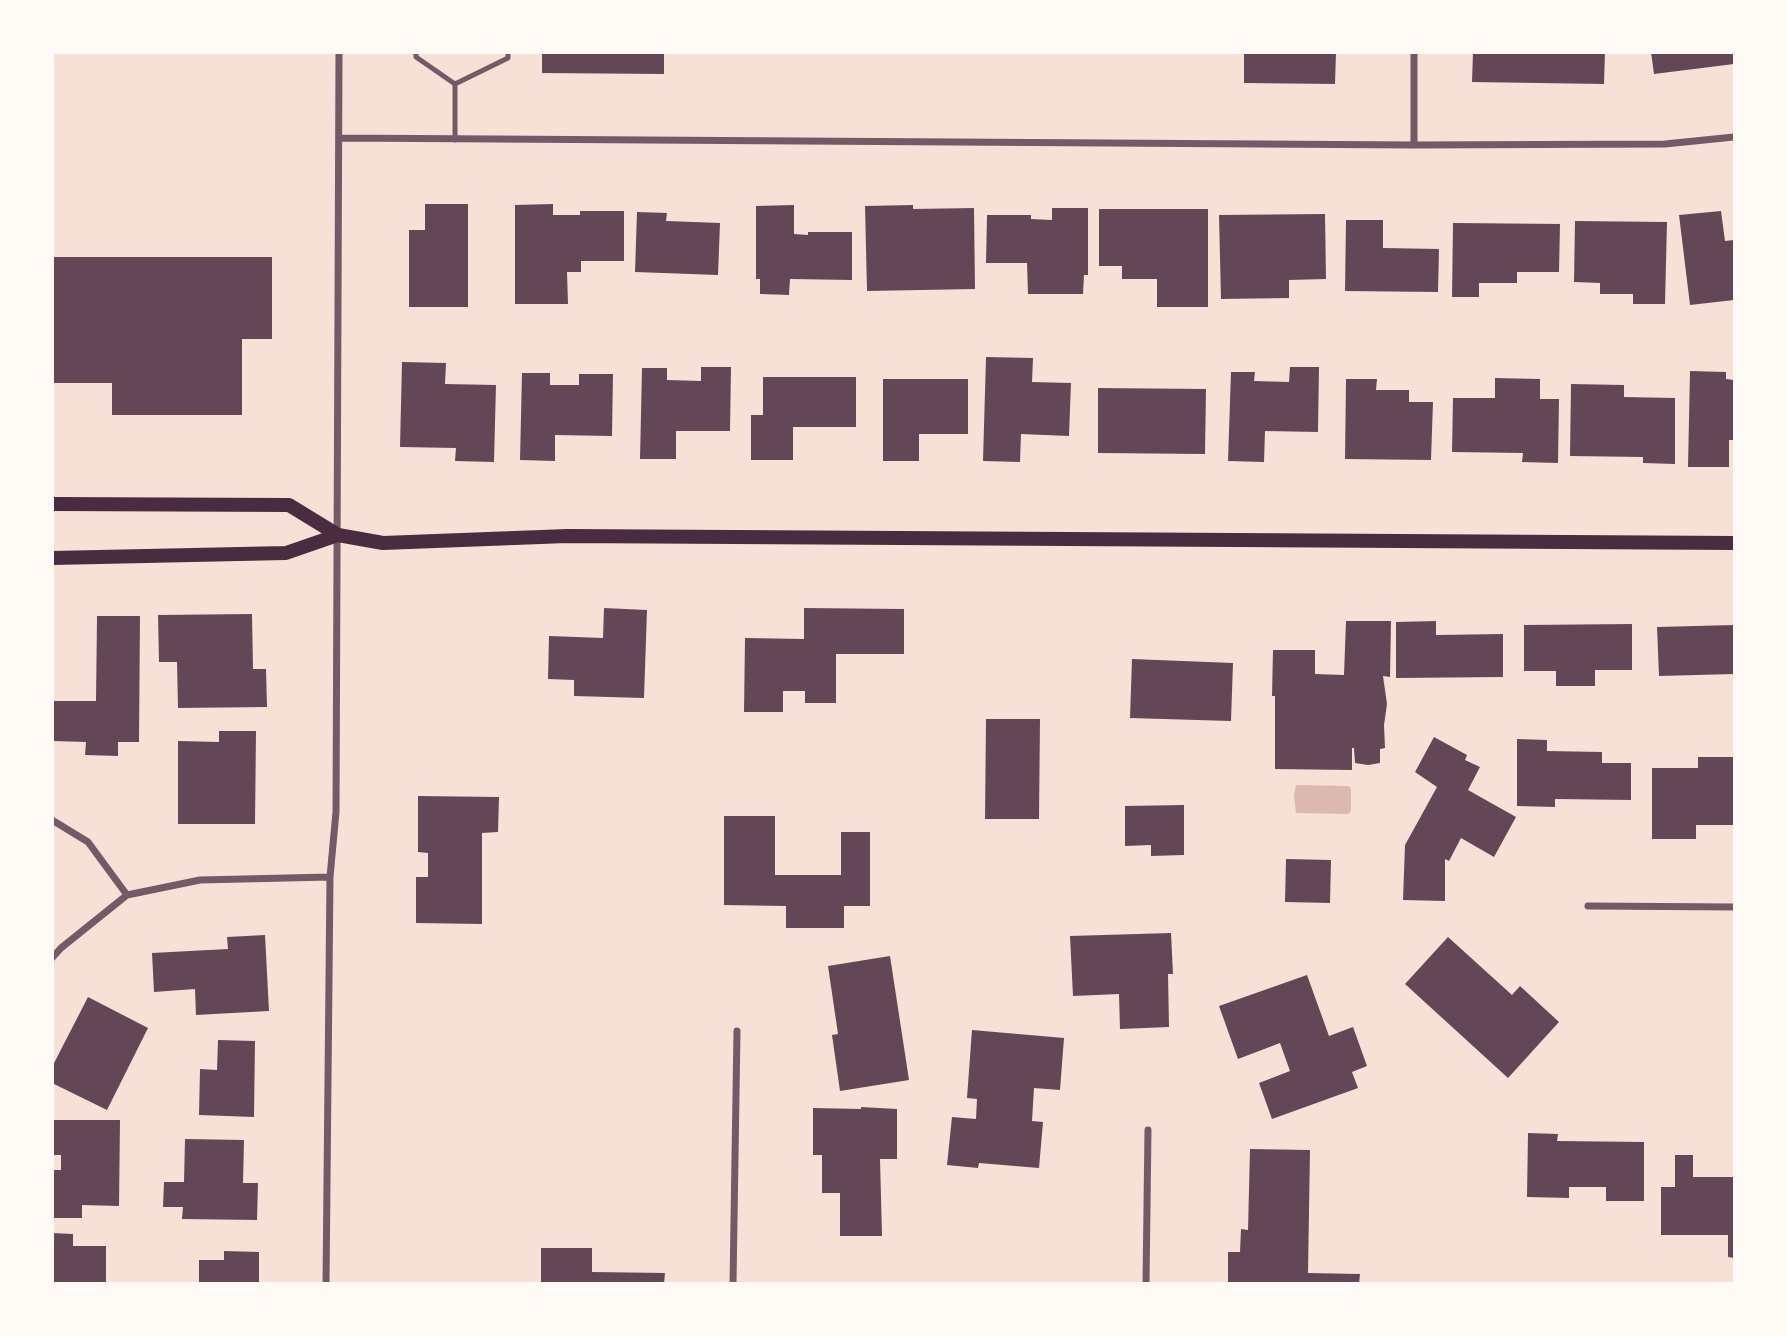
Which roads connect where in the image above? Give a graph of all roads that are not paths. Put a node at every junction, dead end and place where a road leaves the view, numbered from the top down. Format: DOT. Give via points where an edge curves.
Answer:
graph roads {
  1 [pos="339,52"];
  2 [pos="416,52"];
  3 [pos="508,52"];
  4 [pos="1414,52"];
  5 [pos="455,84"];
  6 [pos="1734,137"];
  7 [pos="340,138"];
  8 [pos="455,140"];
  9 [pos="1414,145"];
  10 [pos="52,503"];
  11 [pos="338,535"];
  12 [pos="1734,542"];
  13 [pos="52,558"];
  14 [pos="52,820"];
  15 [pos="330,877"];
  16 [pos="127,895"];
  17 [pos="1588,906"];
  18 [pos="1734,907"];
  19 [pos="52,958"];
  20 [pos="737,1031"];
  21 [pos="1148,1130"];
  22 [pos="326,1283"];
  23 [pos="733,1283"];
  24 [pos="1146,1283"];
  1 -- 7 [label="street"];
  2 -- 5 [label="lane" via="416,57"];
  3 -- 5 [label="lane" via="508,58"];
  4 -- 9 [label="street"];
  5 -- 8 [label="lane"];
  6 -- 9 [label="street" via="1665,144"];
  7 -- 8 [label="street"];
  7 -- 11 [label="street"];
  8 -- 9 [label="street"];
  10 -- 11 [label="main road" via="289,505"];
  11 -- 12 [label="main road" via="383,543 567,536"];
  11 -- 13 [label="main road" via="286,553"];
  11 -- 15 [label="street" via="337,812"];
  14 -- 16 [label="street" via="88,842"];
  15 -- 16 [label="street" via="200,880"];
  15 -- 22 [label="street"];
  16 -- 19 [label="street"];
  17 -- 18 [label="street"];
  20 -- 23 [label="street"];
  21 -- 24 [label="street"];
}
